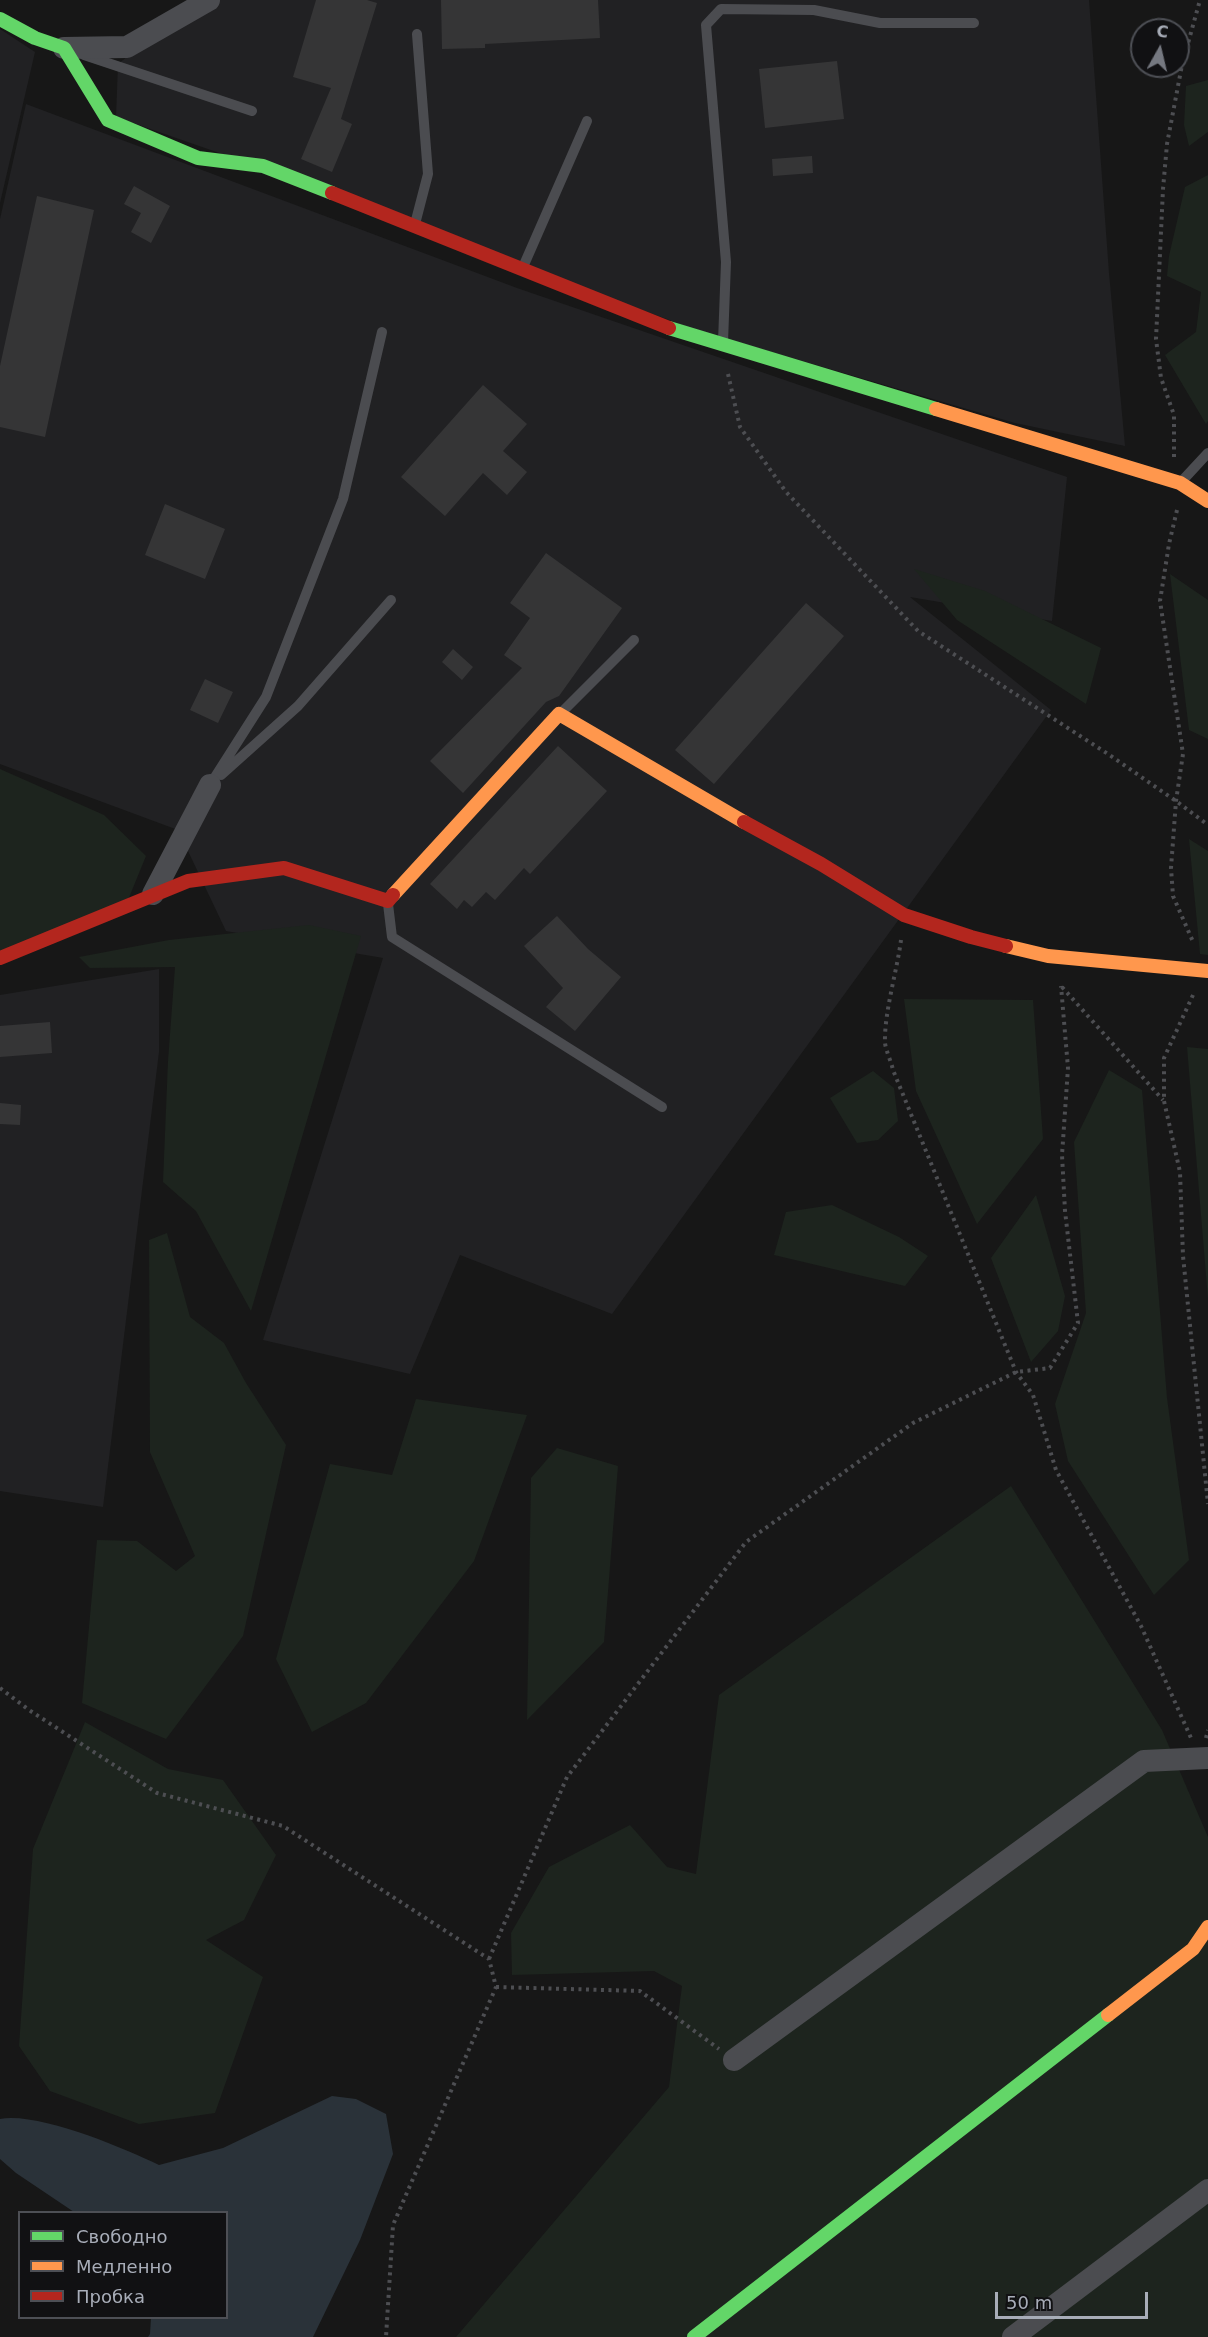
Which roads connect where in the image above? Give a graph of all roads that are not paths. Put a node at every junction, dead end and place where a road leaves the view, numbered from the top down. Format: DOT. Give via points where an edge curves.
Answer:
graph roads {
  1 [pos="209,0"];
  2 [pos="0,19"];
  3 [pos="974,23"];
  4 [pos="417,34"];
  5 [pos="64,48"];
  6 [pos="252,111"];
  7 [pos="587,121"];
  8 [pos="414,227"];
  9 [pos="521,270"];
  10 [pos="382,332"];
  11 [pos="723,346"];
  12 [pos="1208,453"];
  13 [pos="1180,483"];
  14 [pos="1208,501"];
  15 [pos="391,600"];
  16 [pos="634,640"];
  17 [pos="559,714"];
  18 [pos="210,785"];
  19 [pos="153,894"];
  20 [pos="388,901"];
  21 [pos="0,958"];
  22 [pos="1206,971"];
  23 [pos="662,1107"];
  24 [pos="1205,1765"];
  25 [pos="1208,1927"];
  26 [pos="734,2060"];
  27 [pos="1208,2190"];
  28 [pos="694,2337"];
  29 [pos="1013,2337"];
  1 -- 5 [label="street" via="127,47"];
  2 -- 5 [label="street"];
  3 -- 11 [label="lane" via="880,23 814,10 721,9 706,25 726,262"];
  4 -- 8 [label="lane" via="428,174"];
  5 -- 6 [label="lane"];
  5 -- 8 [label="street" via="108,120 198,158 263,166"];
  7 -- 9 [label="lane"];
  8 -- 9 [label="street"];
  9 -- 11 [label="street" via="676,332"];
  10 -- 18 [label="lane" via="344,499 266,697"];
  11 -- 13 [label="street"];
  12 -- 13 [label="lane"];
  13 -- 14 [label="street"];
  15 -- 18 [label="lane" via="298,706"];
  16 -- 17 [label="lane"];
  17 -- 20 [label="street"];
  17 -- 22 [label="street" via="904,915 1048,957"];
  18 -- 19 [label="street"];
  19 -- 20 [label="street" via="188,881 284,868"];
  19 -- 21 [label="street"];
  20 -- 23 [label="lane" via="392,937"];
  24 -- 26 [label="street" via="1144,1761"];
  25 -- 28 [label="street" via="1193,1949"];
  27 -- 29 [label="street"];
}
